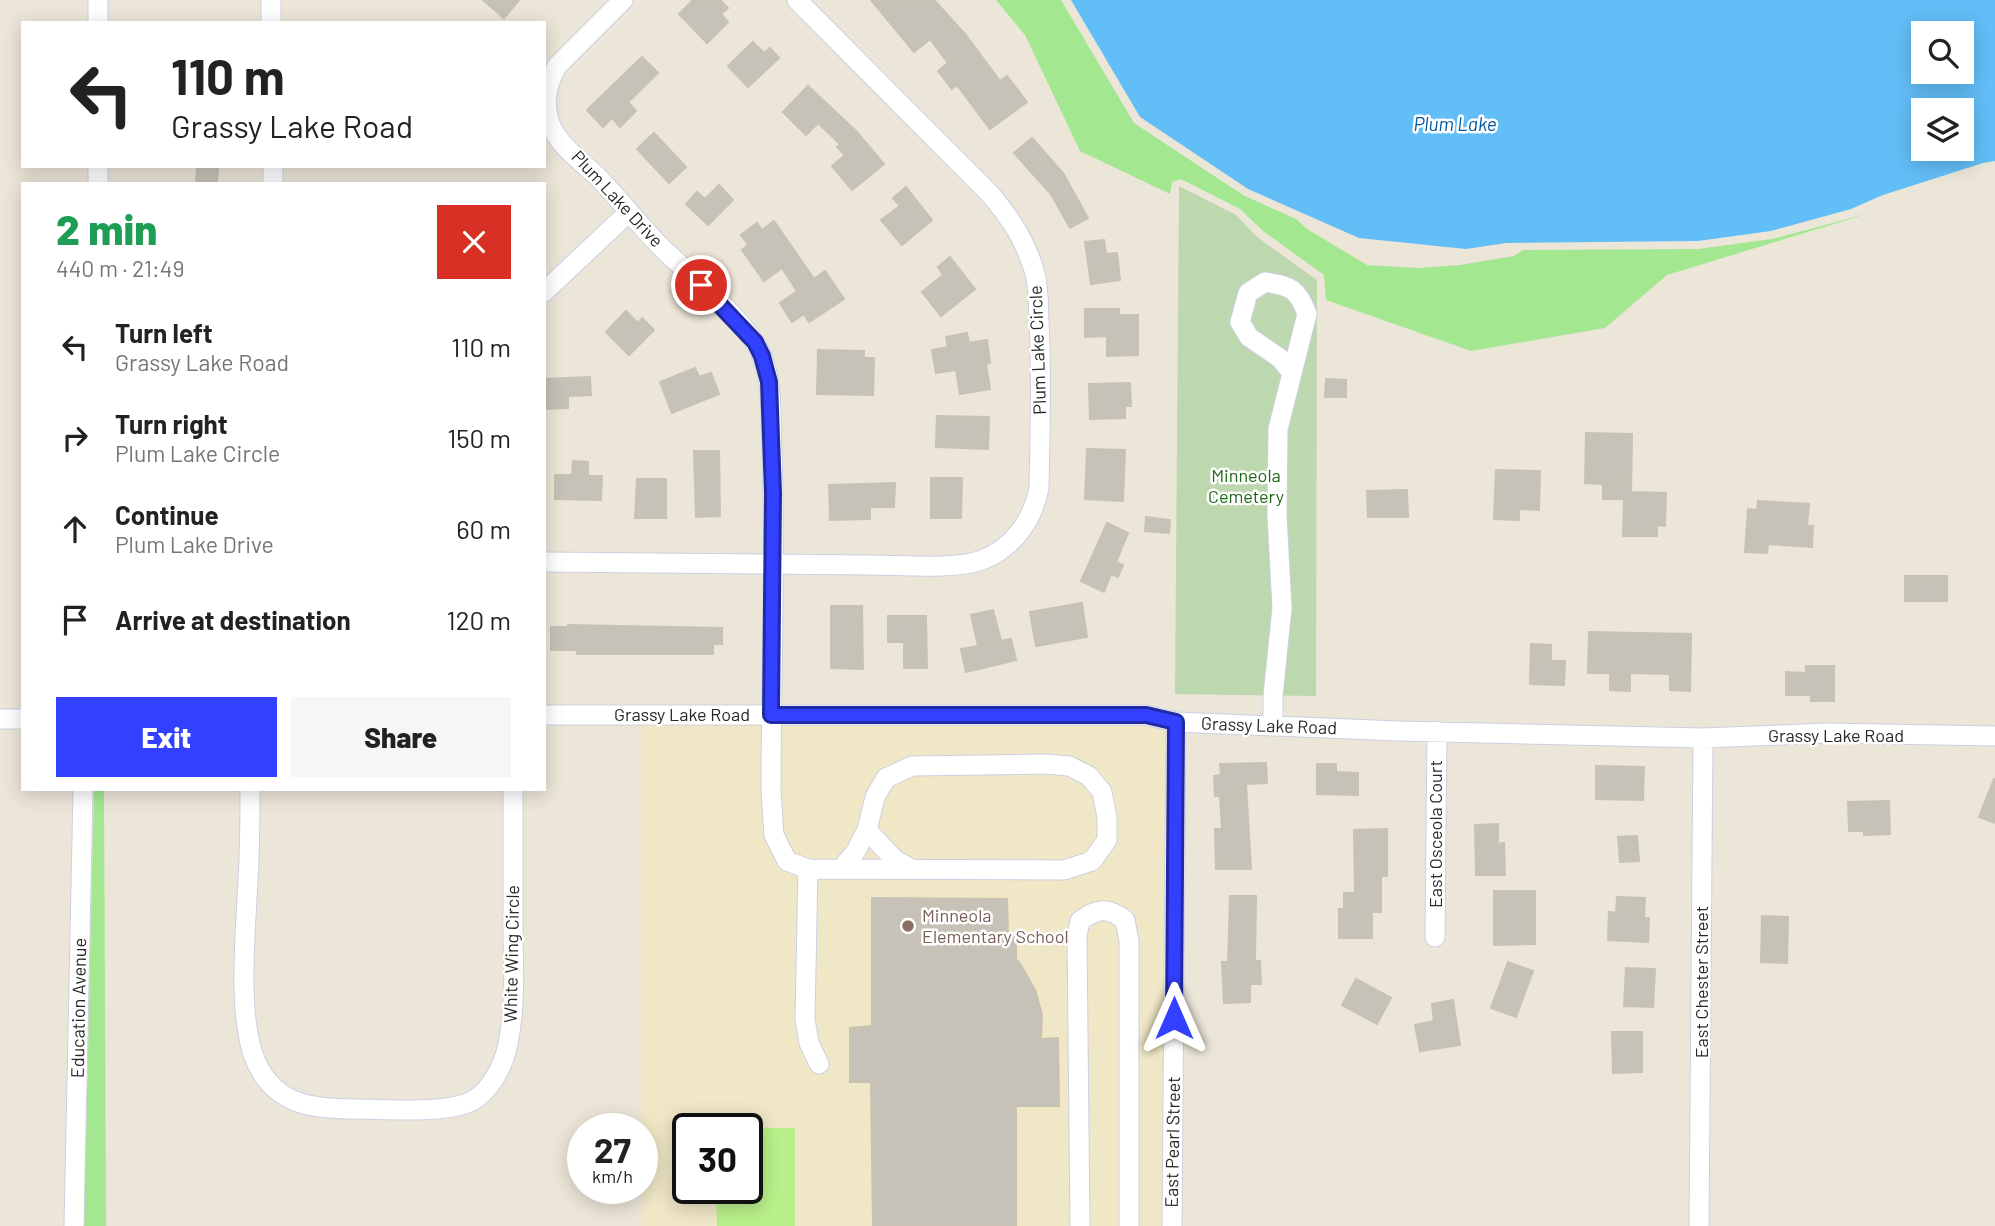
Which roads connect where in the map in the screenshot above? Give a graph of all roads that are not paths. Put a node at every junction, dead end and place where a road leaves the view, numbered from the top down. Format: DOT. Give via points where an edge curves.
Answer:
graph roads {
  1 [pos="98,0"];
  2 [pos="271,0"];
  3 [pos="623,0"];
  4 [pos="797,0"];
  5 [pos="98,21"];
  6 [pos="271,21"];
  7 [pos="629,212"];
  8 [pos="546,290"];
  9 [pos="1291,372"];
  10 [pos="546,562"];
  11 [pos="774,564"];
  12 [pos="546,715"];
  13 [pos="771,715"];
  14 [pos="0,719"];
  15 [pos="21,719"];
  16 [pos="1176,722"];
  17 [pos="1273,725"];
  18 [pos="1437,731"];
  19 [pos="1995,736"];
  20 [pos="1703,738"];
  21 [pos="83,791"];
  22 [pos="250,791"];
  23 [pos="513,791"];
  24 [pos="867,831"];
  25 [pos="808,869"];
  26 [pos="841,869"];
  27 [pos="911,869"];
  28 [pos="1435,937"];
  29 [pos="819,1064"];
  30 [pos="74,1226"];
  31 [pos="1080,1226"];
  32 [pos="1129,1226"];
  33 [pos="1172,1226"];
  34 [pos="1699,1226"];
  1 -- 5 [label="street"];
  2 -- 6 [label="street"];
  3 -- 7 [label="street, Plum Lake Drive" via="557,66 546,98 554,134"];
  4 -- 11 [label="street, Plum Lake Circle" via="991,195 1022,239 1038,287 1039,488 1037,501 1017,537 974,563"];
  7 -- 8 [label="street"];
  7 -- 11 [label="street, Plum Lake Drive" via="721,304 762,356 769,382"];
  9 -- 17 [label="street" via="1278,429 1282,608"];
  10 -- 11 [label="street, Plum Lake Circle"];
  11 -- 13 [label="street"];
  12 -- 13 [label="street, Grassy Lake Road"];
  13 -- 16 [label="street, Grassy Lake Road" via="1146,715"];
  13 -- 25 [label="street" via="774,835 787,861"];
  14 -- 15 [label="street"];
  16 -- 17 [label="street, Grassy Lake Road"];
  16 -- 33 [label="street, East Pearl Street"];
  17 -- 18 [label="street, Grassy Lake Road"];
  18 -- 20 [label="street, Grassy Lake Road"];
  18 -- 28 [label="street, East Osceola Court"];
  19 -- 20 [label="street, Grassy Lake Road" via="1827,733"];
  20 -- 34 [label="street, East Chester Street"];
  21 -- 30 [label="street, Education Avenue"];
  22 -- 23 [label="street, White Wing Circle" via="245,996 250,1046 257,1065 281,1094 321,1109 457,1105 472,1101 494,1078 508,1045 513,1007"];
  24 -- 26 [label="street"];
  24 -- 27 [label="street" via="894,859"];
  24 -- 27 [label="street" via="875,797 886,778 912,766 1069,766 1088,776 1102,792 1107,840 1092,861 1064,870"];
  25 -- 26 [label="street"];
  25 -- 29 [label="street" via="805,1019"];
  26 -- 27 [label="street"];
  31 -- 32 [label="street" via="1077,936 1080,921 1094,911 1113,911 1125,920 1129,942"];
}
